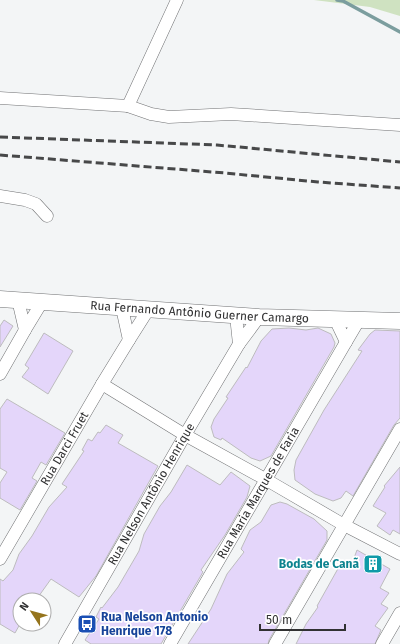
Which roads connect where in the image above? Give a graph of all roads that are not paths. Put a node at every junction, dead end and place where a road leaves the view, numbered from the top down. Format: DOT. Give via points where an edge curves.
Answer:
graph roads {
  1 [pos="176,0"];
  2 [pos="0,98"];
  3 [pos="128,106"];
  4 [pos="400,125"];
  5 [pos="0,196"];
  6 [pos="47,216"];
  7 [pos="0,299"];
  8 [pos="18,300"];
  9 [pos="42,302"];
  10 [pos="122,308"];
  11 [pos="148,310"];
  12 [pos="236,316"];
  13 [pos="259,317"];
  14 [pos="335,319"];
  15 [pos="359,320"];
  16 [pos="400,321"];
  17 [pos="25,330"];
  18 [pos="130,340"];
  19 [pos="346,342"];
  20 [pos="239,344"];
  21 [pos="0,374"];
  22 [pos="102,384"];
  23 [pos="400,429"];
  24 [pos="185,435"];
  25 [pos="266,479"];
  26 [pos="344,524"];
  27 [pos="400,554"];
  28 [pos="0,559"];
  29 [pos="400,613"];
  30 [pos="65,644"];
  31 [pos="170,644"];
  32 [pos="275,644"];
  33 [pos="382,644"];
  1 -- 3 [label="street"];
  2 -- 3 [label="street"];
  3 -- 4 [label="street" via="169,117 231,114"];
  5 -- 6 [label="street" via="36,204"];
  7 -- 8 [label="street, Rua Fernando Antônio Guerner Camargo"];
  8 -- 9 [label="street, Rua Fernando Antônio Guerner Camargo"];
  8 -- 17 [label="street"];
  9 -- 10 [label="street, Rua Fernando Antônio Guerner Camargo"];
  9 -- 17 [label="street"];
  10 -- 11 [label="street, Rua Fernando Antônio Guerner Camargo"];
  10 -- 18 [label="street"];
  11 -- 12 [label="street, Rua Fernando Antônio Guerner Camargo"];
  11 -- 18 [label="street, Rua Darci Fruet"];
  12 -- 13 [label="street, Rua Fernando Antônio Guerner Camargo"];
  12 -- 20 [label="street"];
  13 -- 14 [label="street, Rua Fernando Antônio Guerner Camargo"];
  13 -- 20 [label="street, Rua Nelson Antônio Henrique"];
  14 -- 15 [label="street, Rua Fernando Antônio Guerner Camargo"];
  14 -- 19 [label="street"];
  15 -- 16 [label="street, Rua Fernando Antônio Guerner Camargo"];
  15 -- 19 [label="street, Rua Maria Marques de Faria"];
  17 -- 21 [label="street"];
  18 -- 22 [label="street, Rua Darci Fruet"];
  19 -- 25 [label="street, Rua Maria Marques de Faria"];
  20 -- 24 [label="street, Rua Nelson Antônio Henrique"];
  22 -- 24 [label="street"];
  22 -- 28 [label="street, Rua Darci Fruet"];
  23 -- 26 [label="street"];
  24 -- 25 [label="street"];
  24 -- 30 [label="street, Rua Nelson Antônio Henrique"];
  25 -- 26 [label="street"];
  25 -- 31 [label="street, Rua Maria Marques de Faria"];
  26 -- 27 [label="street"];
  26 -- 32 [label="street"];
  29 -- 33 [label="street"];
}
